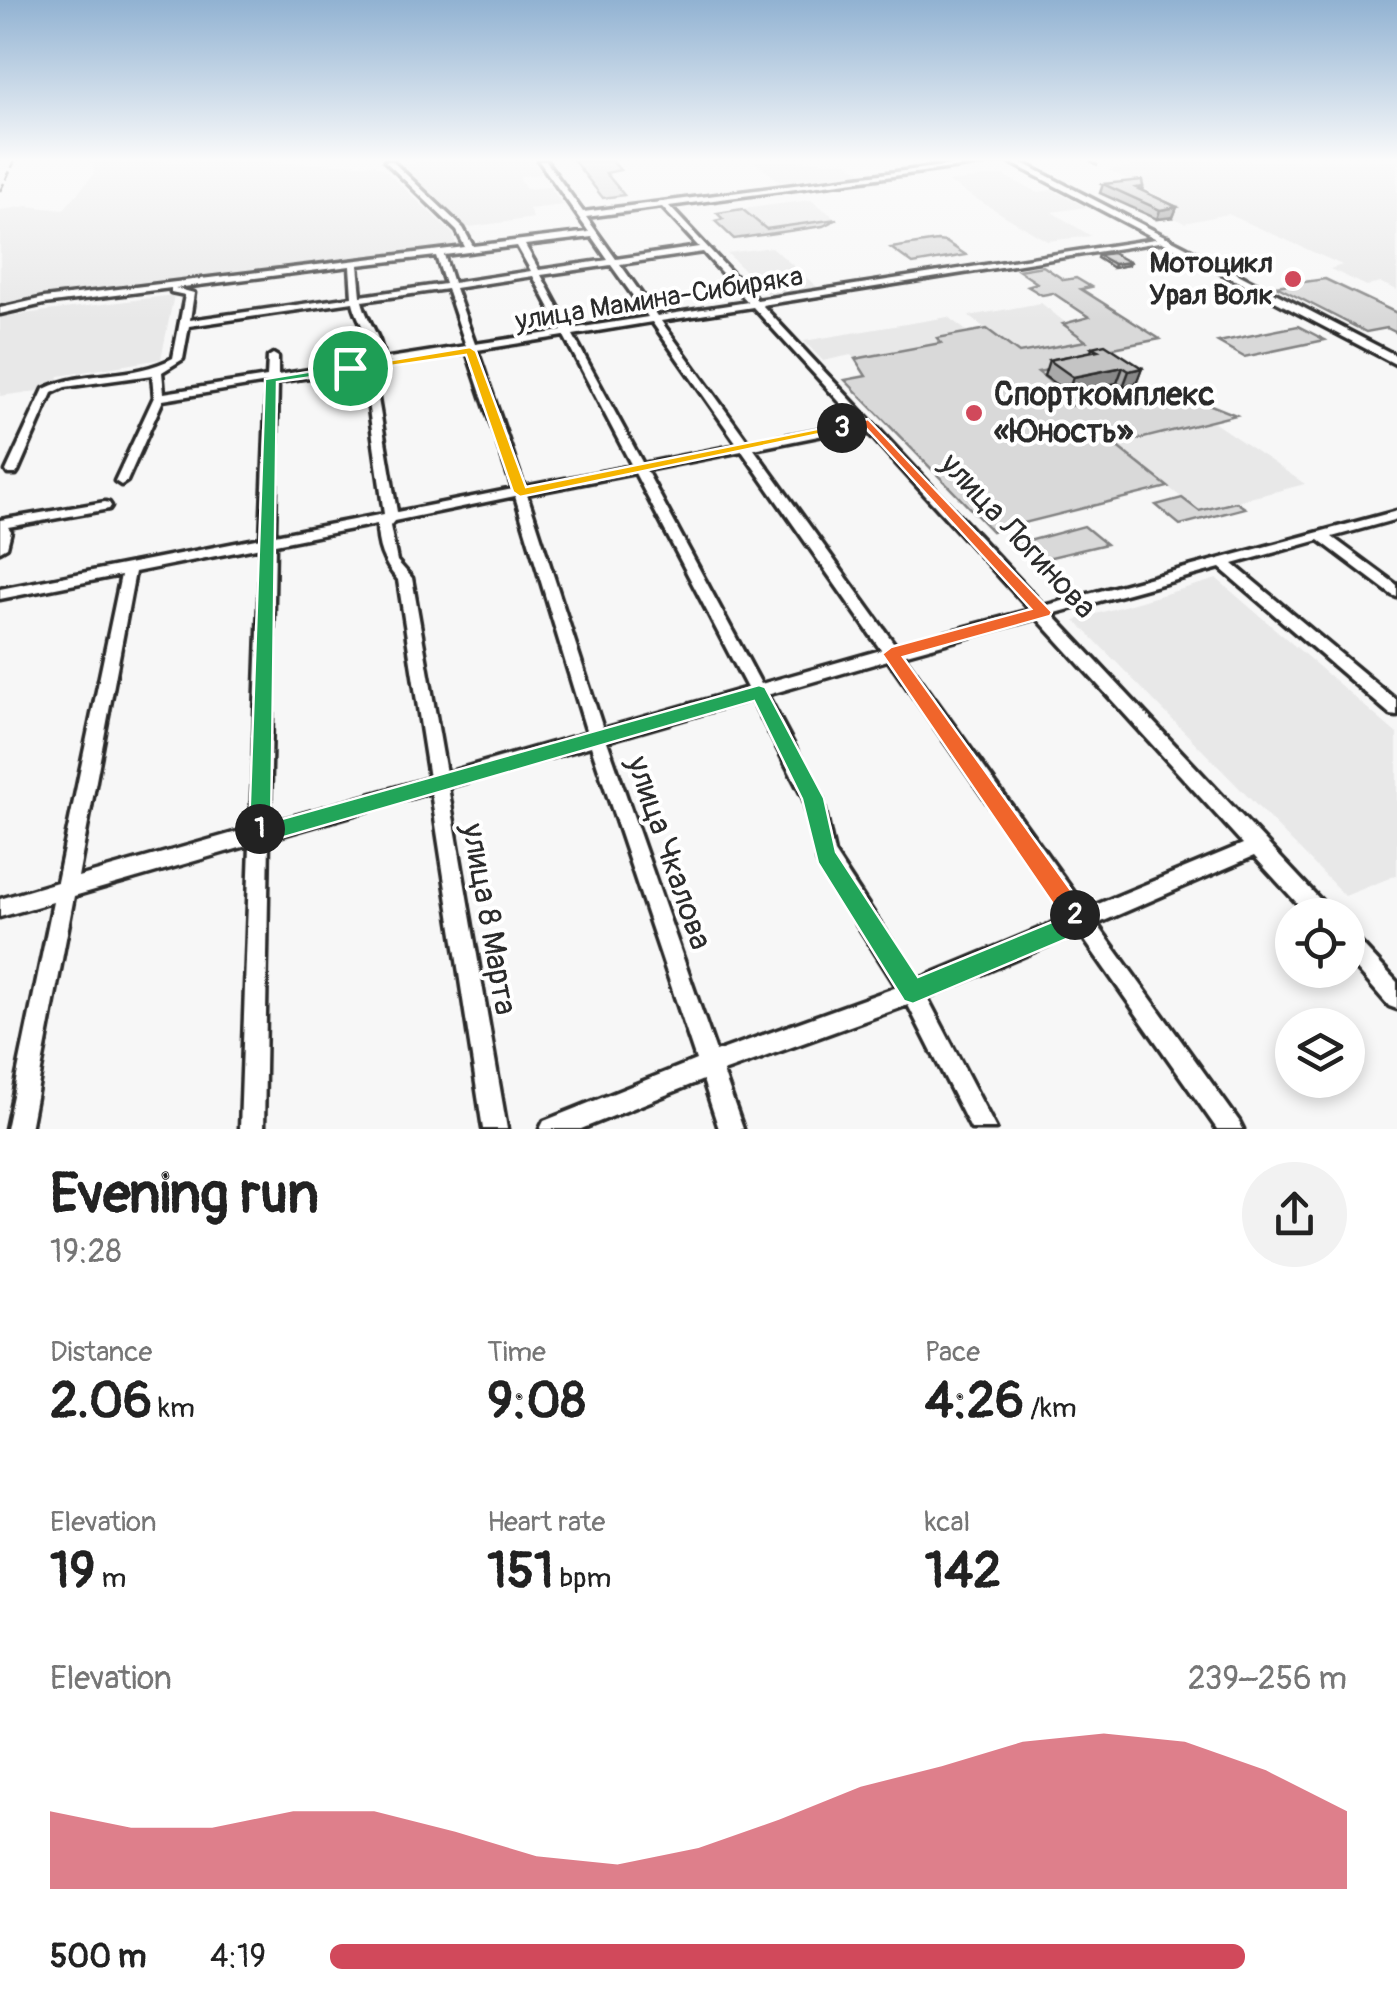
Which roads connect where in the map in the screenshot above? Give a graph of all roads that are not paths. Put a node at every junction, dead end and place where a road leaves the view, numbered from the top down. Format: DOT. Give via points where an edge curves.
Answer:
graph roads {
  1 [pos="443,214"];
  2 [pos="590,214"];
  3 [pos="673,214"];
  4 [pos="1115,214"];
  5 [pos="580,215"];
  6 [pos="594,234"];
  7 [pos="1165,239"];
  8 [pos="520,243"];
  9 [pos="470,249"];
  10 [pos="704,249"];
  11 [pos="439,253"];
  12 [pos="612,262"];
  13 [pos="354,264"];
  14 [pos="535,274"];
  15 [pos="449,286"];
  16 [pos="165,287"];
  17 [pos="356,298"];
  18 [pos="760,306"];
  19 [pos="0,311"];
  20 [pos="655,320"];
  21 [pos="184,324"];
  22 [pos="568,335"];
  23 [pos="470,351"];
  24 [pos="273,357"];
  25 [pos="1397,361"];
  26 [pos="378,364"];
  27 [pos="157,372"];
  28 [pos="271,379"];
  29 [pos="159,397"];
  30 [pos="868,423"];
  31 [pos="745,447"];
  32 [pos="641,469"];
  33 [pos="12,471"];
  34 [pos="121,481"];
  35 [pos="520,492"];
  36 [pos="105,506"];
  37 [pos="1397,515"];
  38 [pos="391,516"];
  39 [pos="0,524"];
  40 [pos="1322,536"];
  41 [pos="268,541"];
  42 [pos="0,547"];
  43 [pos="1223,563"];
  44 [pos="129,569"];
  45 [pos="1397,592"];
  46 [pos="0,594"];
  47 [pos="1044,612"];
  48 [pos="891,654"];
  49 [pos="759,692"];
  50 [pos="1397,710"];
  51 [pos="597,738"];
  52 [pos="436,785"];
  53 [pos="260,834"];
  54 [pos="1258,846"];
  55 [pos="68,889"];
  56 [pos="1305,898"];
  57 [pos="0,908"];
  58 [pos="1080,922"];
  59 [pos="1365,963"];
  60 [pos="913,992"];
  61 [pos="1397,998"];
  62 [pos="711,1065"];
  63 [pos="18,1129"];
  64 [pos="252,1129"];
  65 [pos="495,1129"];
  66 [pos="552,1129"];
  67 [pos="731,1129"];
  68 [pos="984,1129"];
  69 [pos="1230,1129"];
  1 -- 9 [label="street"];
  2 -- 5 [label="street"];
  3 -- 10 [label="street, улица Логинова"];
  4 -- 7 [label="main road"];
  5 -- 6 [label="street"];
  6 -- 8 [label="street"];
  6 -- 12 [label="street"];
  7 -- 18 [label="street, улица Мамина-Сибиряка"];
  7 -- 25 [label="main road"];
  8 -- 9 [label="street"];
  8 -- 14 [label="street"];
  9 -- 11 [label="street"];
  10 -- 12 [label="street"];
  10 -- 18 [label="street, улица Логинова"];
  11 -- 13 [label="street"];
  11 -- 15 [label="street, улица Чкалова"];
  12 -- 14 [label="street"];
  12 -- 20 [label="street"];
  13 -- 16 [label="street"];
  13 -- 17 [label="street, улица 8 Марта"];
  14 -- 15 [label="street"];
  14 -- 22 [label="street"];
  15 -- 17 [label="street"];
  15 -- 23 [label="street, улица Чкалова"];
  16 -- 19 [label="street"];
  16 -- 21 [label="street" via="164,292 190,293"];
  17 -- 21 [label="street"];
  17 -- 26 [label="street, улица 8 Марта" via="377,341"];
  18 -- 20 [label="street, улица Мамина-Сибиряка"];
  18 -- 30 [label="street, улица Логинова"];
  20 -- 22 [label="street, улица Мамина-Сибиряка"];
  20 -- 31 [label="street"];
  21 -- 27 [label="street" via="178,359"];
  22 -- 23 [label="street, улица Мамина-Сибиряка"];
  22 -- 32 [label="street"];
  23 -- 26 [label="street, улица Мамина-Сибиряка"];
  23 -- 35 [label="street, улица Чкалова"];
  24 -- 28 [label="street"];
  26 -- 28 [label="street, улица Мамина-Сибиряка"];
  26 -- 38 [label="street, улица 8 Марта" via="370,381"];
  27 -- 29 [label="street"];
  27 -- 33 [label="street" via="48,391"];
  28 -- 29 [label="street, улица Мамина-Сибиряка"];
  28 -- 41 [label="street"];
  29 -- 34 [label="street"];
  30 -- 31 [label="street"];
  30 -- 47 [label="street, улица Логинова"];
  31 -- 32 [label="street"];
  31 -- 48 [label="street"];
  32 -- 35 [label="street"];
  32 -- 49 [label="street"];
  35 -- 38 [label="street"];
  35 -- 51 [label="street, улица Чкалова"];
  36 -- 39 [label="street"];
  37 -- 40 [label="street"];
  38 -- 41 [label="street"];
  38 -- 52 [label="street, улица 8 Марта" via="383,525 386,552 405,578"];
  39 -- 42 [label="street"];
  40 -- 43 [label="street"];
  40 -- 45 [label="street"];
  41 -- 44 [label="street"];
  41 -- 53 [label="street"];
  43 -- 47 [label="street"];
  43 -- 50 [label="street"];
  44 -- 46 [label="street"];
  44 -- 55 [label="street"];
  47 -- 48 [label="street"];
  47 -- 54 [label="street, улица Логинова"];
  48 -- 49 [label="street"];
  48 -- 58 [label="street"];
  49 -- 51 [label="street"];
  49 -- 60 [label="street" via="813,798 826,856"];
  51 -- 52 [label="street"];
  51 -- 62 [label="street, улица Чкалова"];
  52 -- 53 [label="street"];
  52 -- 65 [label="street, улица 8 Марта"];
  53 -- 55 [label="street"];
  53 -- 64 [label="street"];
  54 -- 56 [label="street, улица Логинова"];
  54 -- 58 [label="street"];
  55 -- 57 [label="street"];
  55 -- 63 [label="street"];
  58 -- 60 [label="street"];
  58 -- 69 [label="street"];
  59 -- 61 [label="street"];
  60 -- 62 [label="street"];
  60 -- 68 [label="street"];
  62 -- 66 [label="street"];
  62 -- 67 [label="street, улица Чкалова"];
}
